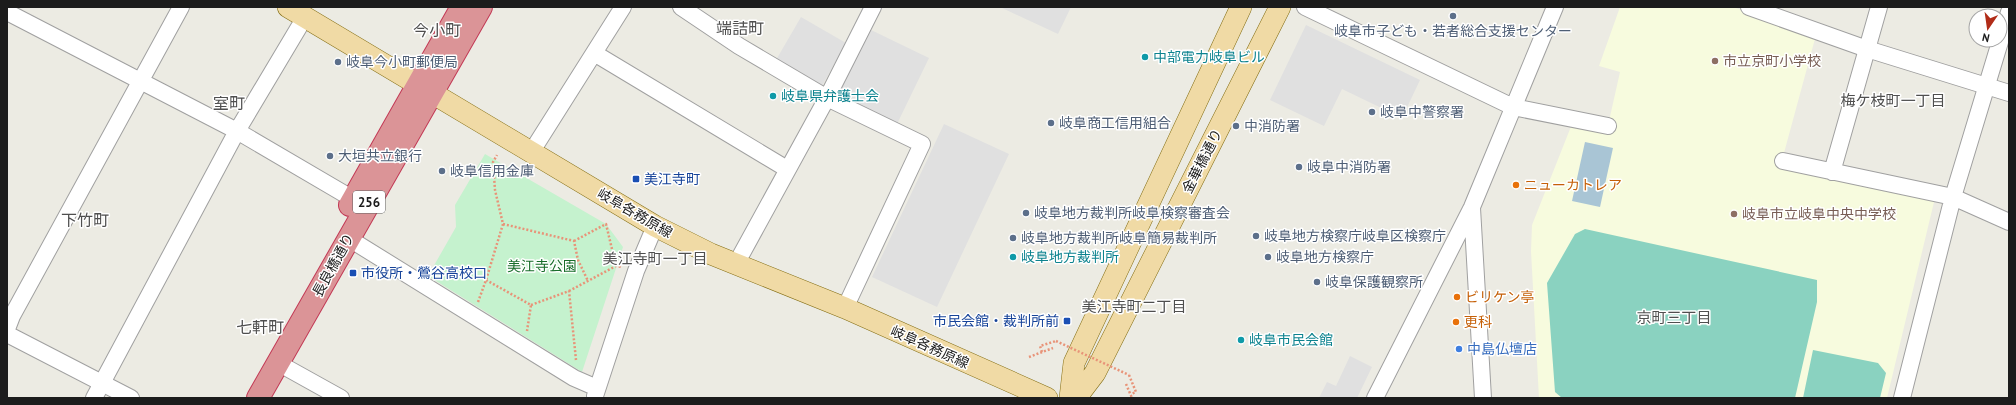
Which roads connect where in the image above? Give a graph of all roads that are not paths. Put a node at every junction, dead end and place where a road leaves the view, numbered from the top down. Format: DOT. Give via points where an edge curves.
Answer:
graph roads {
  1 [pos="181,7"];
  2 [pos="462,7"];
  3 [pos="481,7"];
  4 [pos="623,7"];
  5 [pos="681,7"];
  6 [pos="873,7"];
  7 [pos="1241,7"];
  8 [pos="1280,7"];
  9 [pos="1305,7"];
  10 [pos="1555,7"];
  11 [pos="1749,7"];
  12 [pos="1879,7"];
  13 [pos="7,12"];
  14 [pos="297,12"];
  15 [pos="2009,12"];
  16 [pos="1867,49"];
  17 [pos="594,54"];
  18 [pos="140,80"];
  19 [pos="1986,86"];
  20 [pos="425,89"];
  21 [pos="2009,94"];
  22 [pos="827,98"];
  23 [pos="1513,107"];
  24 [pos="1608,126"];
  25 [pos="237,131"];
  26 [pos="532,151"];
  27 [pos="1783,161"];
  28 [pos="787,169"];
  29 [pos="1832,172"];
  30 [pos="1953,197"];
  31 [pos="353,199"];
  32 [pos="1472,207"];
  33 [pos="2009,222"];
  34 [pos="656,226"];
  35 [pos="348,238"];
  36 [pos="736,264"];
  37 [pos="845,308"];
  38 [pos="7,329"];
  39 [pos="7,334"];
  40 [pos="278,363"];
  41 [pos="102,383"];
  42 [pos="596,393"];
  43 [pos="94,398"];
  44 [pos="130,398"];
  45 [pos="241,398"];
  46 [pos="258,398"];
  47 [pos="342,398"];
  48 [pos="1047,398"];
  49 [pos="1070,398"];
  50 [pos="1076,398"];
  51 [pos="1376,398"];
  52 [pos="1484,398"];
  53 [pos="1902,398"];
  1 -- 18 [label="street"];
  2 -- 20 [label="highway, 長良橋通り / 256"];
  3 -- 20 [label="highway, 長良橋通り / 256"];
  4 -- 17 [label="street"];
  5 -- 22 [label="street" via="739,46"];
  6 -- 22 [label="street"];
  7 -- 49 [label="main road, 金華橋通り" via="1074,363"];
  8 -- 50 [label="main road, 金華橋通り" via="1095,374"];
  9 -- 23 [label="street"];
  10 -- 23 [label="street"];
  11 -- 16 [label="street"];
  12 -- 16 [label="street"];
  13 -- 18 [label="street"];
  14 -- 20 [label="main road, 岐阜各務原線"];
  14 -- 25 [label="street"];
  15 -- 19 [label="street"];
  16 -- 19 [label="street"];
  16 -- 29 [label="street"];
  17 -- 26 [label="street"];
  17 -- 28 [label="street"];
  18 -- 25 [label="street"];
  18 -- 38 [label="street"];
  19 -- 21 [label="street"];
  19 -- 30 [label="street"];
  20 -- 26 [label="main road, 岐阜各務原線"];
  20 -- 31 [label="highway, 長良橋通り / 256"];
  20 -- 35 [label="highway, 長良橋通り / 256"];
  22 -- 28 [label="street"];
  22 -- 37 [label="street" via="922,144"];
  23 -- 24 [label="street"];
  23 -- 32 [label="street"];
  25 -- 31 [label="street"];
  25 -- 41 [label="street"];
  26 -- 34 [label="main road, 岐阜各務原線"];
  27 -- 29 [label="street"];
  28 -- 36 [label="street"];
  29 -- 30 [label="street"];
  30 -- 33 [label="street"];
  30 -- 53 [label="street"];
  31 -- 45 [label="highway, 長良橋通り / 256"];
  32 -- 51 [label="street"];
  32 -- 52 [label="street"];
  34 -- 36 [label="main road, 岐阜各務原線"];
  34 -- 42 [label="street" via="636,271"];
  35 -- 40 [label="highway, 長良橋通り / 256"];
  35 -- 42 [label="street"];
  36 -- 37 [label="main road, 岐阜各務原線"];
  37 -- 48 [label="main road, 岐阜各務原線"];
  39 -- 41 [label="street"];
  40 -- 46 [label="highway, 長良橋通り / 256"];
  40 -- 47 [label="street"];
  41 -- 43 [label="street"];
  41 -- 44 [label="street"];
}
